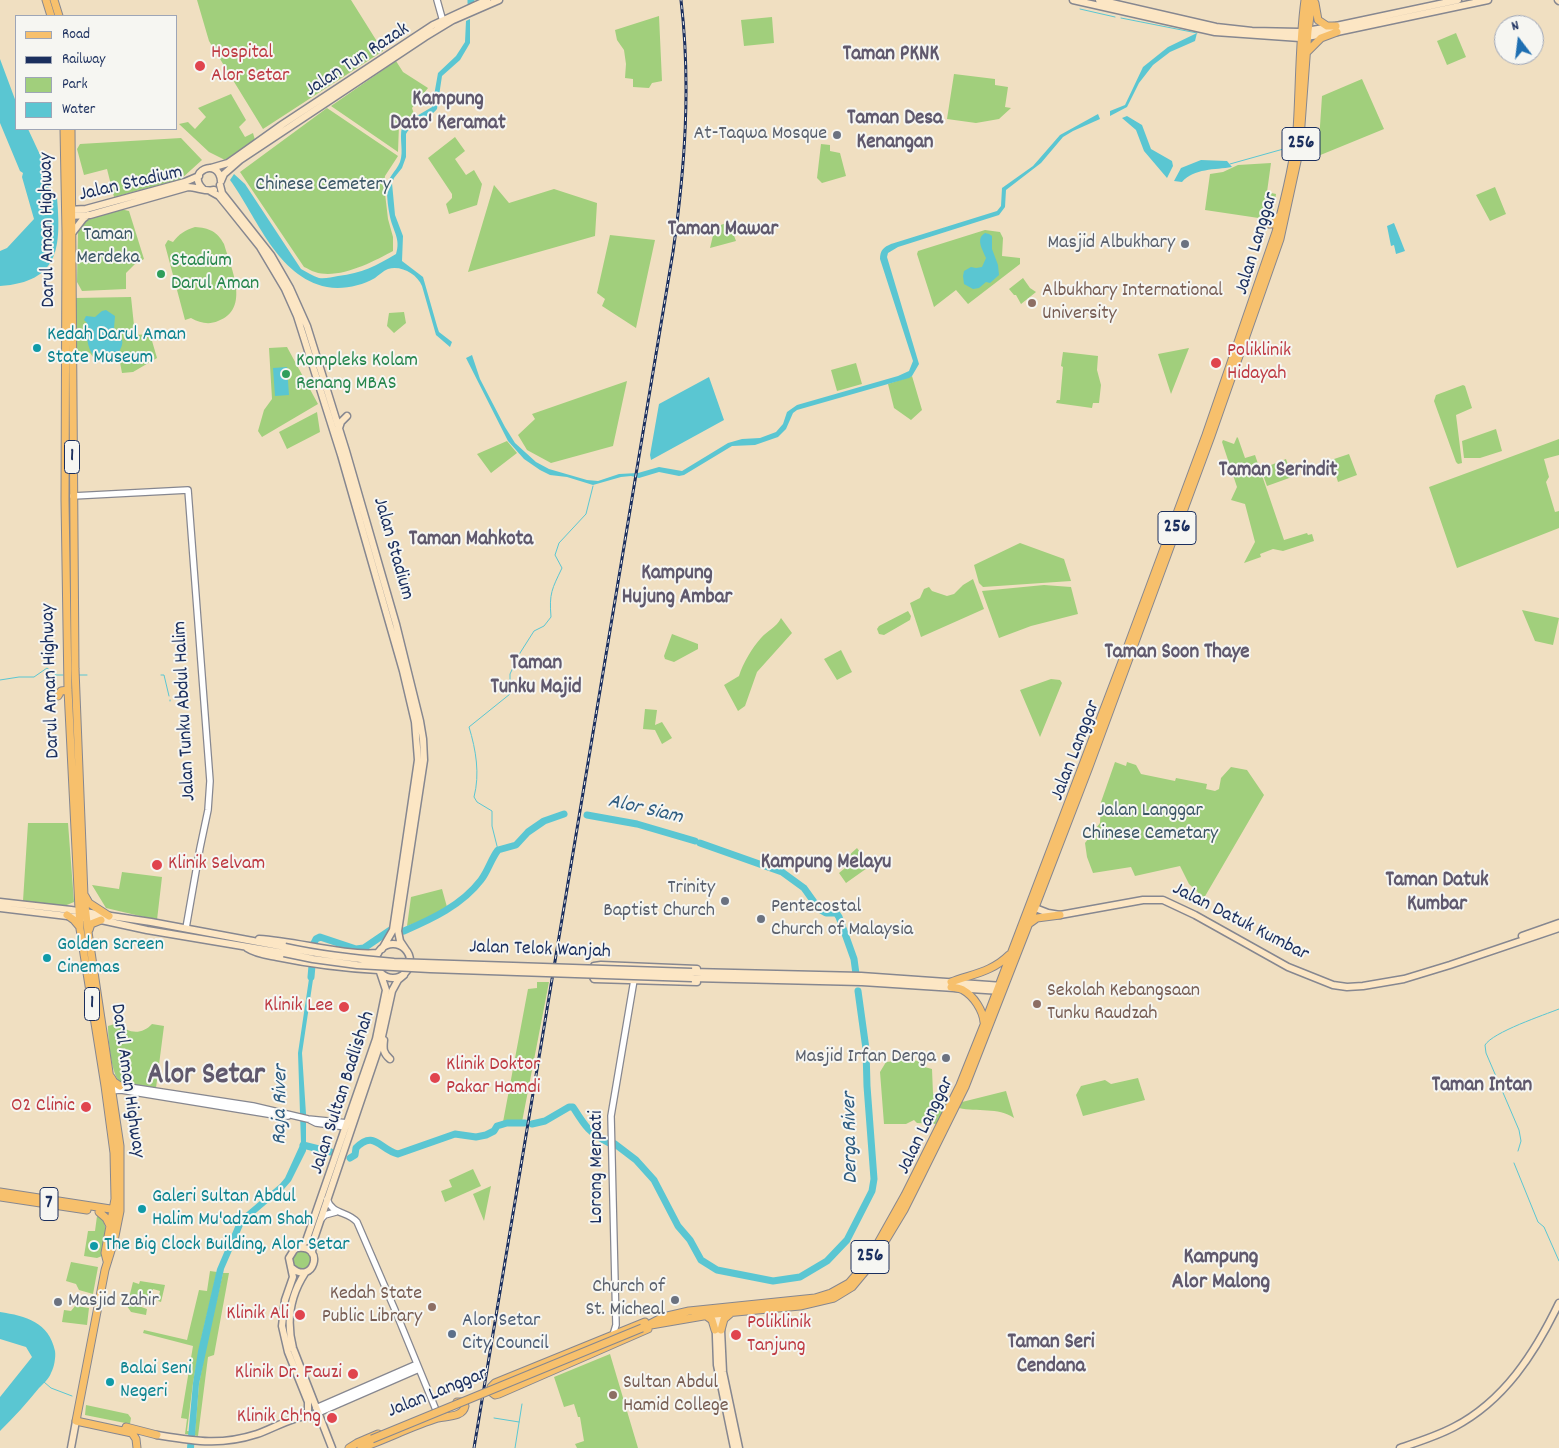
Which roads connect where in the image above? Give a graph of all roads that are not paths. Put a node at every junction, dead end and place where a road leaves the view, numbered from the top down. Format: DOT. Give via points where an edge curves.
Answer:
graph roads {
  1 [pos="46,0"];
  2 [pos="54,0"];
  3 [pos="437,0"];
  4 [pos="487,0"];
  5 [pos="499,0"];
  6 [pos="1073,0"];
  7 [pos="1098,0"];
  8 [pos="1305,0"];
  9 [pos="1313,0"];
  10 [pos="1458,0"];
  11 [pos="1488,0"];
  12 [pos="51,15"];
  13 [pos="59,15"];
  14 [pos="443,22"];
  15 [pos="1336,29"];
  16 [pos="1304,34"];
  17 [pos="1307,53"];
  18 [pos="64,130"];
  19 [pos="71,130"];
  20 [pos="211,168"];
  21 [pos="198,176"];
  22 [pos="220,183"];
  23 [pos="203,189"];
  24 [pos="210,191"];
  25 [pos="1284,204"];
  26 [pos="69,213"];
  27 [pos="90,214"];
  28 [pos="1268,224"];
  29 [pos="73,232"];
  30 [pos="334,412"];
  31 [pos="339,428"];
  32 [pos="72,496"];
  33 [pos="1125,660"];
  34 [pos="68,690"];
  35 [pos="58,696"];
  36 [pos="84,896"];
  37 [pos="0,902"];
  38 [pos="1032,906"];
  39 [pos="0,908"];
  40 [pos="78,914"];
  41 [pos="1060,915"];
  42 [pos="109,916"];
  43 [pos="1559,918"];
  44 [pos="101,920"];
  45 [pos="1029,923"];
  46 [pos="1559,923"];
  47 [pos="186,928"];
  48 [pos="1559,928"];
  49 [pos="80,929"];
  50 [pos="1544,931"];
  51 [pos="88,932"];
  52 [pos="1559,934"];
  53 [pos="230,937"];
  54 [pos="242,945"];
  55 [pos="285,950"];
  56 [pos="406,950"];
  57 [pos="380,951"];
  58 [pos="1011,953"];
  59 [pos="379,971"];
  60 [pos="404,975"];
  61 [pos="727,976"];
  62 [pos="634,980"];
  63 [pos="951,984"];
  64 [pos="1001,988"];
  65 [pos="984,1025"];
  66 [pos="384,1027"];
  67 [pos="390,1059"];
  68 [pos="110,1075"];
  69 [pos="109,1088"];
  70 [pos="121,1088"];
  71 [pos="114,1105"];
  72 [pos="347,1125"];
  73 [pos="0,1192"];
  74 [pos="0,1197"];
  75 [pos="114,1199"];
  76 [pos="327,1199"];
  77 [pos="99,1209"];
  78 [pos="116,1212"];
  79 [pos="336,1212"];
  80 [pos="321,1218"];
  81 [pos="110,1227"];
  82 [pos="298,1248"];
  83 [pos="312,1253"];
  84 [pos="107,1261"];
  85 [pos="292,1268"];
  86 [pos="305,1273"];
  87 [pos="1559,1303"];
  88 [pos="717,1310"];
  89 [pos="732,1312"];
  90 [pos="705,1315"];
  91 [pos="664,1319"];
  92 [pos="616,1325"];
  93 [pos="625,1330"];
  94 [pos="718,1330"];
  95 [pos="613,1335"];
  96 [pos="418,1366"];
  97 [pos="317,1410"];
  98 [pos="436,1410"];
  99 [pos="302,1417"];
  100 [pos="76,1419"];
  101 [pos="322,1424"];
  102 [pos="157,1434"];
  103 [pos="137,1447"];
  104 [pos="331,1447"];
  105 [pos="71,1448"];
  106 [pos="350,1448"];
  107 [pos="360,1448"];
  108 [pos="734,1448"];
  109 [pos="739,1448"];
  110 [pos="1400,1448"];
  1 -- 12 [label="main road"];
  2 -- 13 [label="main road"];
  3 -- 14 [label="street"];
  4 -- 14 [label="main road, Jalan Tun Razak"];
  5 -- 14 [label="main road, Jalan Tun Razak"];
  6 -- 16 [label="main road" via="1214,32"];
  7 -- 16 [label="main road" via="1216,27"];
  8 -- 16 [label="main road, Jalan Langgar / 256"];
  9 -- 15 [label="main road" via="1318,20"];
  9 -- 16 [label="main road, Jalan Langgar / 256"];
  10 -- 15 [label="main road"];
  11 -- 15 [label="main road"];
  14 -- 20 [label="main road, Jalan Tun Razak" via="283,124 233,160"];
  14 -- 22 [label="main road, Jalan Tun Razak" via="240,160 224,174"];
  15 -- 16 [label="main road"];
  15 -- 17 [label="main road"];
  16 -- 17 [label="main road, Jalan Langgar / 256"];
  16 -- 25 [label="main road, Jalan Langgar / 256" via="1296,139"];
  17 -- 33 [label="main road, Jalan Langgar / 256" via="1300,152 1282,233 1217,420"];
  18 -- 26 [label="main road, Darul Aman Highway / 1"];
  19 -- 26 [label="main road, Darul Aman Highway / 1"];
  20 -- 21 [label="main road"];
  20 -- 22 [label="main road" via="220,174"];
  21 -- 23 [label="main road" via="198,183"];
  21 -- 26 [label="main road, Jalan Stadium"];
  22 -- 24 [label="main road"];
  22 -- 30 [label="main road, Jalan Stadium" via="222,193 264,244 290,288 307,326"];
  23 -- 24 [label="main road"];
  23 -- 27 [label="main road, Jalan Stadium" via="188,187"];
  24 -- 57 [label="main road, Jalan Stadium" via="228,206 260,247 297,316 346,471 412,710 418,746 415,785 393,930"];
  25 -- 28 [label="main road" via="1276,222"];
  25 -- 33 [label="main road, Jalan Langgar / 256"];
  26 -- 27 [label="main road, Jalan Stadium"];
  26 -- 29 [label="main road, Darul Aman Highway / 1"];
  26 -- 34 [label="main road, Darul Aman Highway / 1" via="65,500"];
  27 -- 29 [label="main road"];
  29 -- 32 [label="main road, Darul Aman Highway / 1"];
  30 -- 31 [label="main road, Jalan Stadium"];
  30 -- 31 [label="main road" via="347,416"];
  31 -- 56 [label="main road, Jalan Stadium" via="412,683 423,739 420,795 398,931"];
  32 -- 36 [label="main road, Darul Aman Highway / 1"];
  32 -- 47 [label="street, Jalan Tunku Abdul Halim" via="188,490 210,781 209,807"];
  33 -- 38 [label="main road, Jalan Langgar / 256" via="1089,767"];
  34 -- 35 [label="main road" via="61,691"];
  34 -- 40 [label="main road, Darul Aman Highway / 1"];
  36 -- 40 [label="main road, Darul Aman Highway / 1"];
  36 -- 42 [label="main road"];
  37 -- 40 [label="main road"];
  38 -- 41 [label="main road, Jalan Datuk Kumbar"];
  38 -- 45 [label="main road, Jalan Langgar / 256"];
  38 -- 58 [label="main road, Jalan Langgar / 256"];
  39 -- 40 [label="main road"];
  40 -- 42 [label="main road, Jalan Telok Wanjah"];
  40 -- 44 [label="main road, Jalan Telok Wanjah"];
  40 -- 49 [label="main road, Darul Aman Highway / 1"];
  40 -- 49 [label="main road" via="76,922"];
  40 -- 51 [label="main road, Darul Aman Highway / 1"];
  41 -- 45 [label="main road" via="1037,918"];
  41 -- 50 [label="main road, Jalan Datuk Kumbar" via="1143,900 1162,900 1288,967 1341,987 1404,979"];
  42 -- 47 [label="main road, Jalan Telok Wanjah"];
  43 -- 50 [label="main road"];
  44 -- 51 [label="main road" via="91,924"];
  44 -- 54 [label="main road, Jalan Telok Wanjah"];
  45 -- 64 [label="main road, Jalan Langgar / 256"];
  46 -- 50 [label="main road, Jalan Datuk Kumbar"];
  47 -- 53 [label="main road, Jalan Telok Wanjah"];
  48 -- 50 [label="main road, Jalan Datuk Kumbar"];
  49 -- 69 [label="main road, Darul Aman Highway / 1"];
  50 -- 52 [label="main road"];
  51 -- 68 [label="main road, Darul Aman Highway / 1"];
  53 -- 55 [label="main road, Jalan Telok Wanjah"];
  53 -- 57 [label="main road" via="281,940 352,952"];
  54 -- 55 [label="main road, Jalan Telok Wanjah"];
  54 -- 59 [label="main road" via="258,953 301,962"];
  55 -- 61 [label="main road, Jalan Telok Wanjah, bridge" via="394,962"];
  56 -- 57 [label="main road" via="391,944"];
  56 -- 60 [label="main road" via="410,964"];
  57 -- 59 [label="main road" via="376,964"];
  58 -- 63 [label="main road" via="986,971"];
  58 -- 64 [label="main road, Jalan Langgar / 256"];
  59 -- 60 [label="main road" via="386,977"];
  59 -- 72 [label="main road, Jalan Sultan Badlishah" via="386,990 384,1004 375,1044"];
  60 -- 66 [label="main road, Jalan Sultan Badlishah" via="392,991"];
  61 -- 62 [label="main road" via="719,982"];
  61 -- 62 [label="main road" via="691,969 601,965 592,969 594,978"];
  61 -- 63 [label="main road, Jalan Telok Wanjah"];
  62 -- 92 [label="street, Lorong Merpati" via="611,1116"];
  63 -- 64 [label="main road, Jalan Telok Wanjah"];
  63 -- 65 [label="main road" via="964,990 972,999 982,1014"];
  64 -- 65 [label="main road, Jalan Langgar / 256"];
  64 -- 89 [label="main road, Jalan Langgar / 256" via="960,1098 904,1210 865,1273 852,1287 834,1298 800,1306"];
  65 -- 88 [label="main road, Jalan Langgar / 256" via="958,1088 905,1195 859,1272 841,1288 815,1298"];
  66 -- 67 [label="main road" via="383,1050"];
  66 -- 76 [label="main road, Jalan Sultan Badlishah"];
  68 -- 69 [label="main road, Darul Aman Highway / 1"];
  68 -- 70 [label="main road"];
  69 -- 70 [label="street"];
  69 -- 71 [label="main road, Darul Aman Highway / 1"];
  69 -- 75 [label="main road, Darul Aman Highway / 1"];
  70 -- 71 [label="main road" via="114,1093"];
  70 -- 72 [label="street" via="292,1116 316,1123"];
  71 -- 78 [label="main road, Darul Aman Highway / 1" via="121,1162"];
  72 -- 82 [label="main road, Jalan Sultan Badlishah" via="306,1240"];
  73 -- 77 [label="main road, 7"];
  74 -- 77 [label="main road, 7"];
  75 -- 77 [label="main road"];
  75 -- 78 [label="main road, Darul Aman Highway / 1"];
  76 -- 79 [label="street"];
  76 -- 80 [label="main road, Jalan Sultan Badlishah"];
  77 -- 78 [label="main road, 7"];
  77 -- 81 [label="main road"];
  78 -- 81 [label="main road, Darul Aman Highway / 1"];
  78 -- 84 [label="main road, Darul Aman Highway / 1" via="111,1254"];
  79 -- 80 [label="street"];
  79 -- 96 [label="street" via="356,1220"];
  80 -- 83 [label="main road, Jalan Sultan Badlishah"];
  81 -- 84 [label="main road, Darul Aman Highway / 1"];
  82 -- 83 [label="main road" via="306,1248"];
  82 -- 85 [label="main road" via="289,1258"];
  83 -- 86 [label="main road" via="315,1259 313,1266"];
  84 -- 100 [label="main road, 1"];
  85 -- 86 [label="main road"];
  85 -- 99 [label="main road" via="282,1330 308,1402 308,1411"];
  86 -- 97 [label="main road" via="295,1292 288,1328"];
  87 -- 110 [label="main road" via="1524,1364 1493,1399 1454,1427"];
  88 -- 89 [label="main road, Jalan Langgar / 256"];
  88 -- 90 [label="main road, Jalan Langgar / 256"];
  88 -- 91 [label="main road, Jalan Langgar / 256"];
  88 -- 94 [label="main road"];
  89 -- 94 [label="main road"];
  90 -- 91 [label="main road, Jalan Langgar / 256"];
  90 -- 94 [label="main road"];
  91 -- 93 [label="main road"];
  91 -- 95 [label="main road" via="498,1395 491,1392 495,1383"];
  91 -- 106 [label="main road, Jalan Langgar / 256, bridge"];
  92 -- 93 [label="street"];
  92 -- 95 [label="street, Lorong Merpati"];
  93 -- 95 [label="main road"];
  94 -- 108 [label="main road" via="718,1371"];
  94 -- 109 [label="main road"];
  96 -- 97 [label="street"];
  96 -- 98 [label="street"];
  97 -- 101 [label="main road"];
  98 -- 106 [label="main road"];
  98 -- 107 [label="main road" via="458,1402 465,1406 460,1414 429,1421"];
  99 -- 101 [label="main road" via="312,1416"];
  99 -- 102 [label="main road" via="234,1441 185,1440"];
  100 -- 102 [label="main road"];
  100 -- 103 [label="main road" via="132,1433"];
  100 -- 105 [label="main road"];
  101 -- 104 [label="main road"];
  102 -- 103 [label="main road" via="143,1437"];
}
